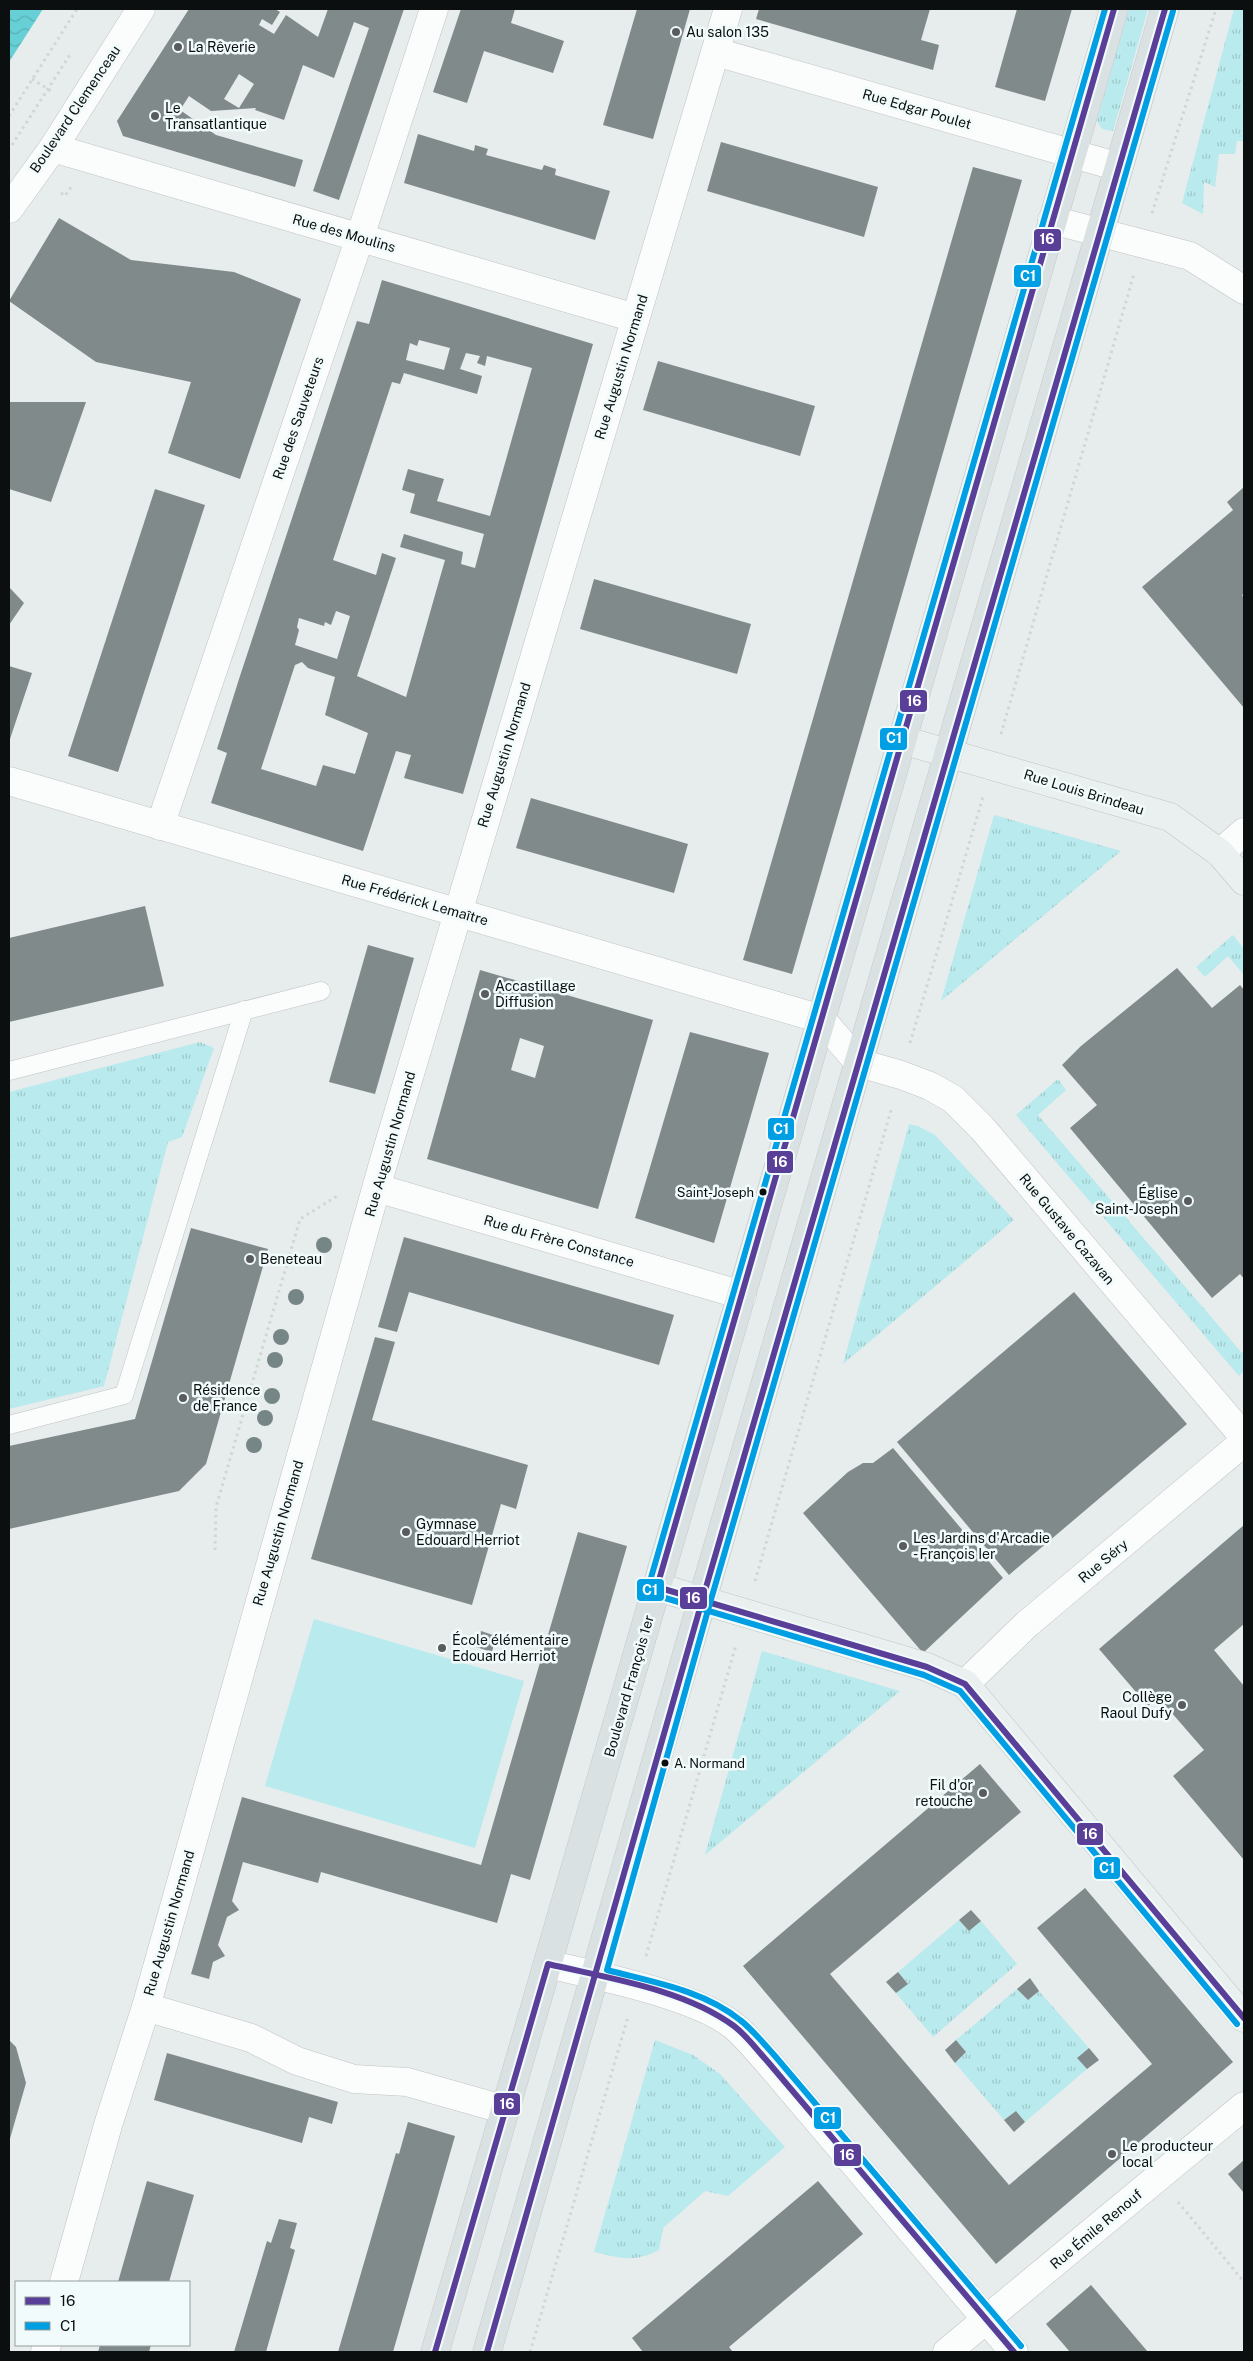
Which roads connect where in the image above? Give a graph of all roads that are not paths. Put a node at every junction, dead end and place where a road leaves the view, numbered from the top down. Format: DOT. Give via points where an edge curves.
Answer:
graph roads {
  1 [pos="141,9"];
  2 [pos="434,9"];
  3 [pos="728,9"];
  4 [pos="1114,9"];
  5 [pos="1165,9"];
  6 [pos="716,52"];
  7 [pos="53,148"];
  8 [pos="1071,153"];
  9 [pos="1119,167"];
  10 [pos="9,209"];
  11 [pos="1052,220"];
  12 [pos="1100,233"];
  13 [pos="360,237"];
  14 [pos="1244,290"];
  15 [pos="635,318"];
  16 [pos="902,740"];
  17 [pos="949,753"];
  18 [pos="9,781"];
  19 [pos="160,826"];
  20 [pos="1244,832"];
  21 [pos="1220,853"];
  22 [pos="1244,882"];
  23 [pos="457,912"];
  24 [pos="321,990"];
  25 [pos="244,1010"];
  26 [pos="821,1019"];
  27 [pos="859,1063"];
  28 [pos="9,1072"];
  29 [pos="377,1188"];
  30 [pos="742,1295"];
  31 [pos="9,1425"];
  32 [pos="1244,1437"];
  33 [pos="1244,1442"];
  34 [pos="657,1586"];
  35 [pos="702,1601"];
  36 [pos="965,1684"];
  37 [pos="548,1964"];
  38 [pos="596,1976"];
  39 [pos="146,2007"];
  40 [pos="1244,2018"];
  41 [pos="1244,2106"];
  42 [pos="506,2110"];
  43 [pos="64,2281"];
  44 [pos="987,2320"];
  45 [pos="435,2352"];
  46 [pos="487,2352"];
  47 [pos="947,2352"];
  48 [pos="1014,2352"];
  1 -- 7 [label="street, Boulevard Clemenceau"];
  2 -- 13 [label="street, Rue des Sauveteurs"];
  3 -- 6 [label="street, Rue Augustin Normand"];
  4 -- 8 [label="main road, Boulevard François 1er"];
  5 -- 9 [label="main road"];
  6 -- 8 [label="street, Rue Edgar Poulet"];
  6 -- 15 [label="street, Rue Augustin Normand"];
  7 -- 10 [label="street, Boulevard Clemenceau"];
  7 -- 13 [label="street, Rue des Moulins"];
  8 -- 9 [label="street, Rue Edgar Poulet"];
  8 -- 11 [label="main road, Boulevard François 1er"];
  9 -- 12 [label="main road"];
  11 -- 12 [label="street"];
  11 -- 16 [label="main road, Boulevard François 1er"];
  12 -- 14 [label="street" via="1190,256"];
  12 -- 17 [label="main road"];
  13 -- 15 [label="street, Rue des Moulins"];
  13 -- 19 [label="street, Rue des Sauveteurs"];
  15 -- 23 [label="street, Rue Augustin Normand"];
  16 -- 17 [label="main road, Rue Louis Brindeau"];
  16 -- 26 [label="main road, Boulevard François 1er"];
  17 -- 21 [label="main road, Rue Louis Brindeau" via="1170,818"];
  17 -- 27 [label="main road"];
  18 -- 19 [label="street, Rue Frédérick Lemaître"];
  19 -- 23 [label="street, Rue Frédérick Lemaître"];
  20 -- 21 [label="street"];
  21 -- 22 [label="main road, Rue Louis Brindeau"];
  23 -- 26 [label="street, Rue Frédérick Lemaître"];
  23 -- 29 [label="street, Rue Augustin Normand"];
  24 -- 25 [label="lane"];
  25 -- 28 [label="lane"];
  25 -- 31 [label="lane" via="124,1395"];
  26 -- 27 [label="street"];
  26 -- 30 [label="main road, Boulevard François 1er"];
  27 -- 32 [label="street, Rue Gustave Cazavan" via="930,1086 953,1099 982,1128"];
  27 -- 35 [label="main road"];
  29 -- 30 [label="street, Rue du Frère Constance"];
  29 -- 39 [label="street, Rue Augustin Normand" via="270,1558"];
  30 -- 34 [label="main road, Boulevard François 1er"];
  33 -- 36 [label="street, Rue Séry" via="1027,1624"];
  34 -- 35 [label="main road"];
  34 -- 37 [label="main road, Boulevard François 1er"];
  35 -- 36 [label="main road" via="927,1667"];
  35 -- 38 [label="main road"];
  36 -- 40 [label="main road"];
  37 -- 38 [label="street"];
  37 -- 42 [label="main road, Boulevard François 1er"];
  38 -- 44 [label="street" via="705,2010 733,2026 768,2062"];
  38 -- 46 [label="main road"];
  39 -- 42 [label="street" via="251,2038 297,2061 354,2079 407,2082"];
  39 -- 43 [label="street, Rue Augustin Normand" via="108,2125"];
  41 -- 44 [label="street, Rue Émile Renouf"];
  42 -- 45 [label="main road, Boulevard François 1er"];
  44 -- 47 [label="street, Rue Émile Renouf"];
  44 -- 48 [label="street"];
}
